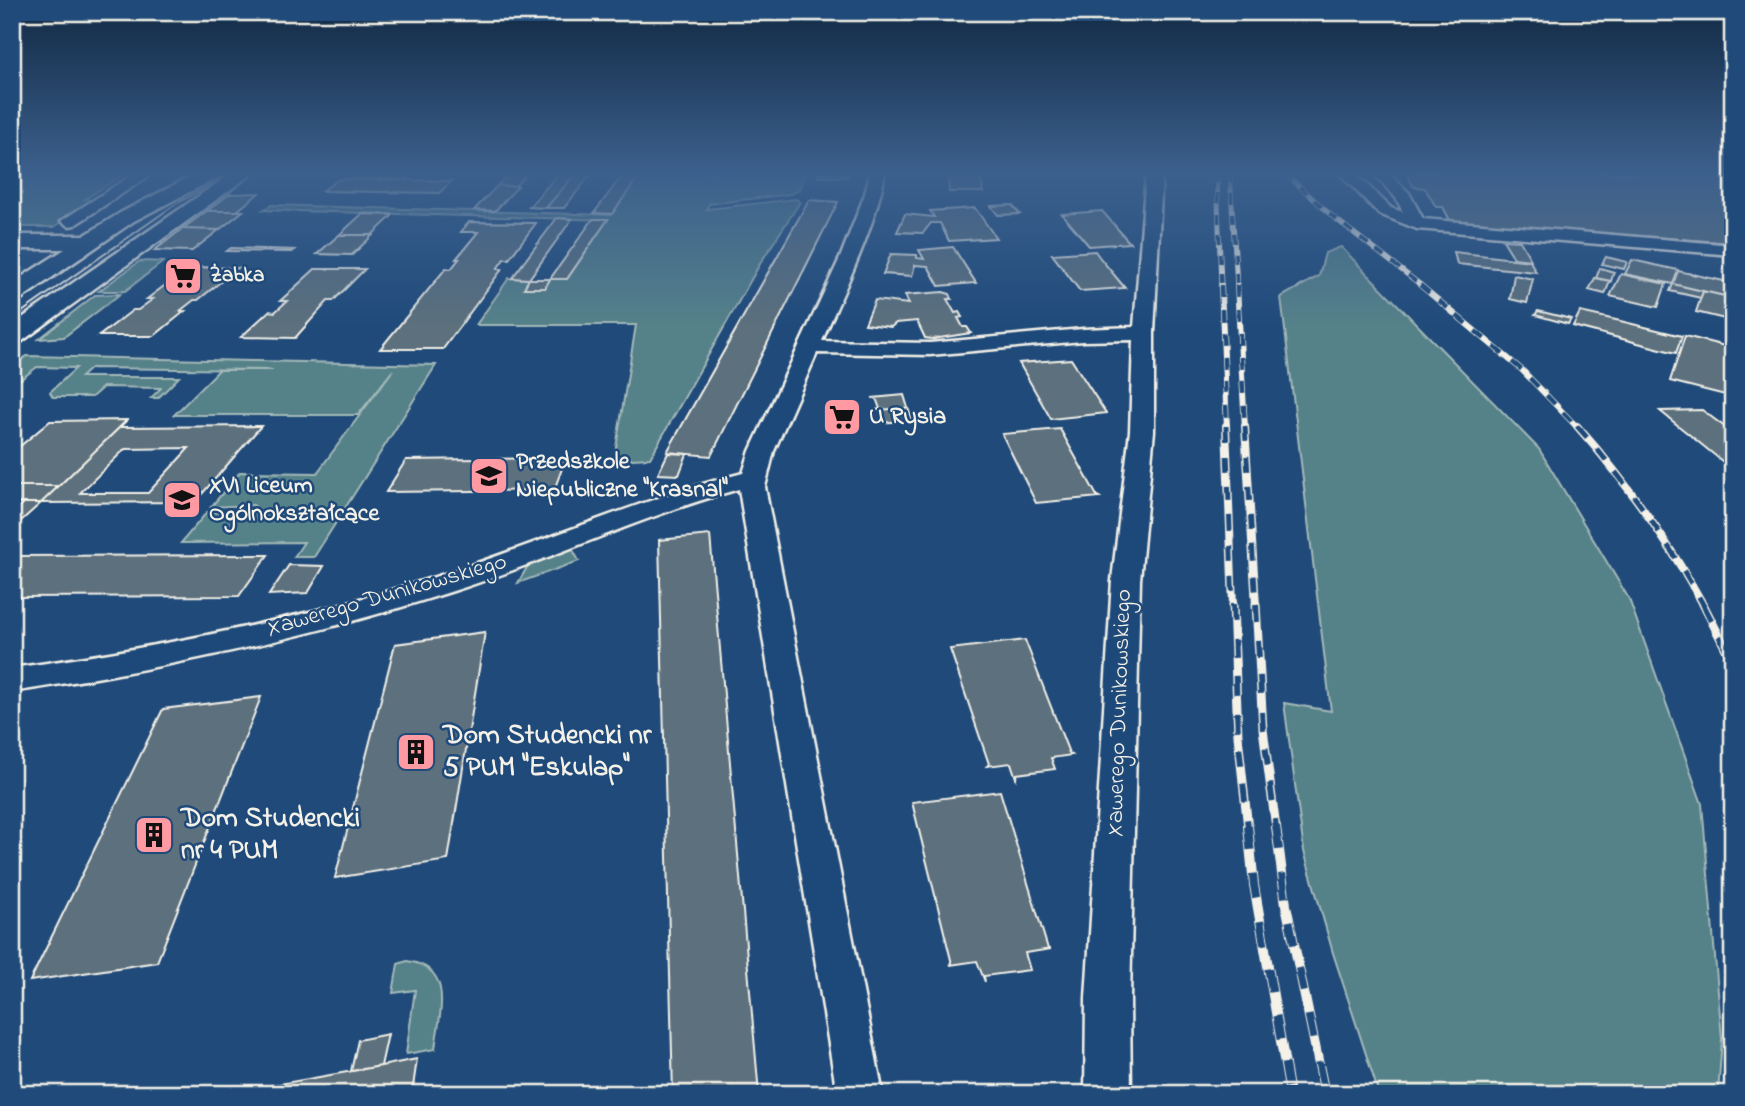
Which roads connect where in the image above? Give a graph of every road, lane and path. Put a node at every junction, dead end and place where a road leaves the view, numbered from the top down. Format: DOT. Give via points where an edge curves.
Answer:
graph roads {
  1 [pos="117,225"];
  2 [pos="170,225"];
  3 [pos="862,225"];
  4 [pos="1153,225"];
  5 [pos="1423,225"];
  6 [pos="12,242"];
  7 [pos="90,242"];
  8 [pos="145,242"];
  9 [pos="1733,250"];
  10 [pos="12,294"];
  11 [pos="1144,333"];
  12 [pos="12,337"];
  13 [pos="809,347"];
  14 [pos="752,478"];
  15 [pos="12,680"];
  16 [pos="860,1094"];
  17 [pos="1108,1094"];
  1 -- 7 [label="street"];
  2 -- 8 [label="street"];
  3 -- 13 [label="street"];
  4 -- 11 [label="street, Xawerego Dunikowskiego"];
  5 -- 9 [label="street"];
  6 -- 7 [label="street"];
  7 -- 8 [label="street"];
  7 -- 10 [label="street"];
  8 -- 12 [label="street"];
  11 -- 13 [label="street" via="930,349"];
  11 -- 17 [label="street, Xawerego Dunikowskiego" via="1142,431 1126,580"];
  13 -- 14 [label="street"];
  14 -- 15 [label="street, Xawerego Dunikowskiego" via="674,501 497,567 355,609 141,659"];
  14 -- 16 [label="street"];
}
